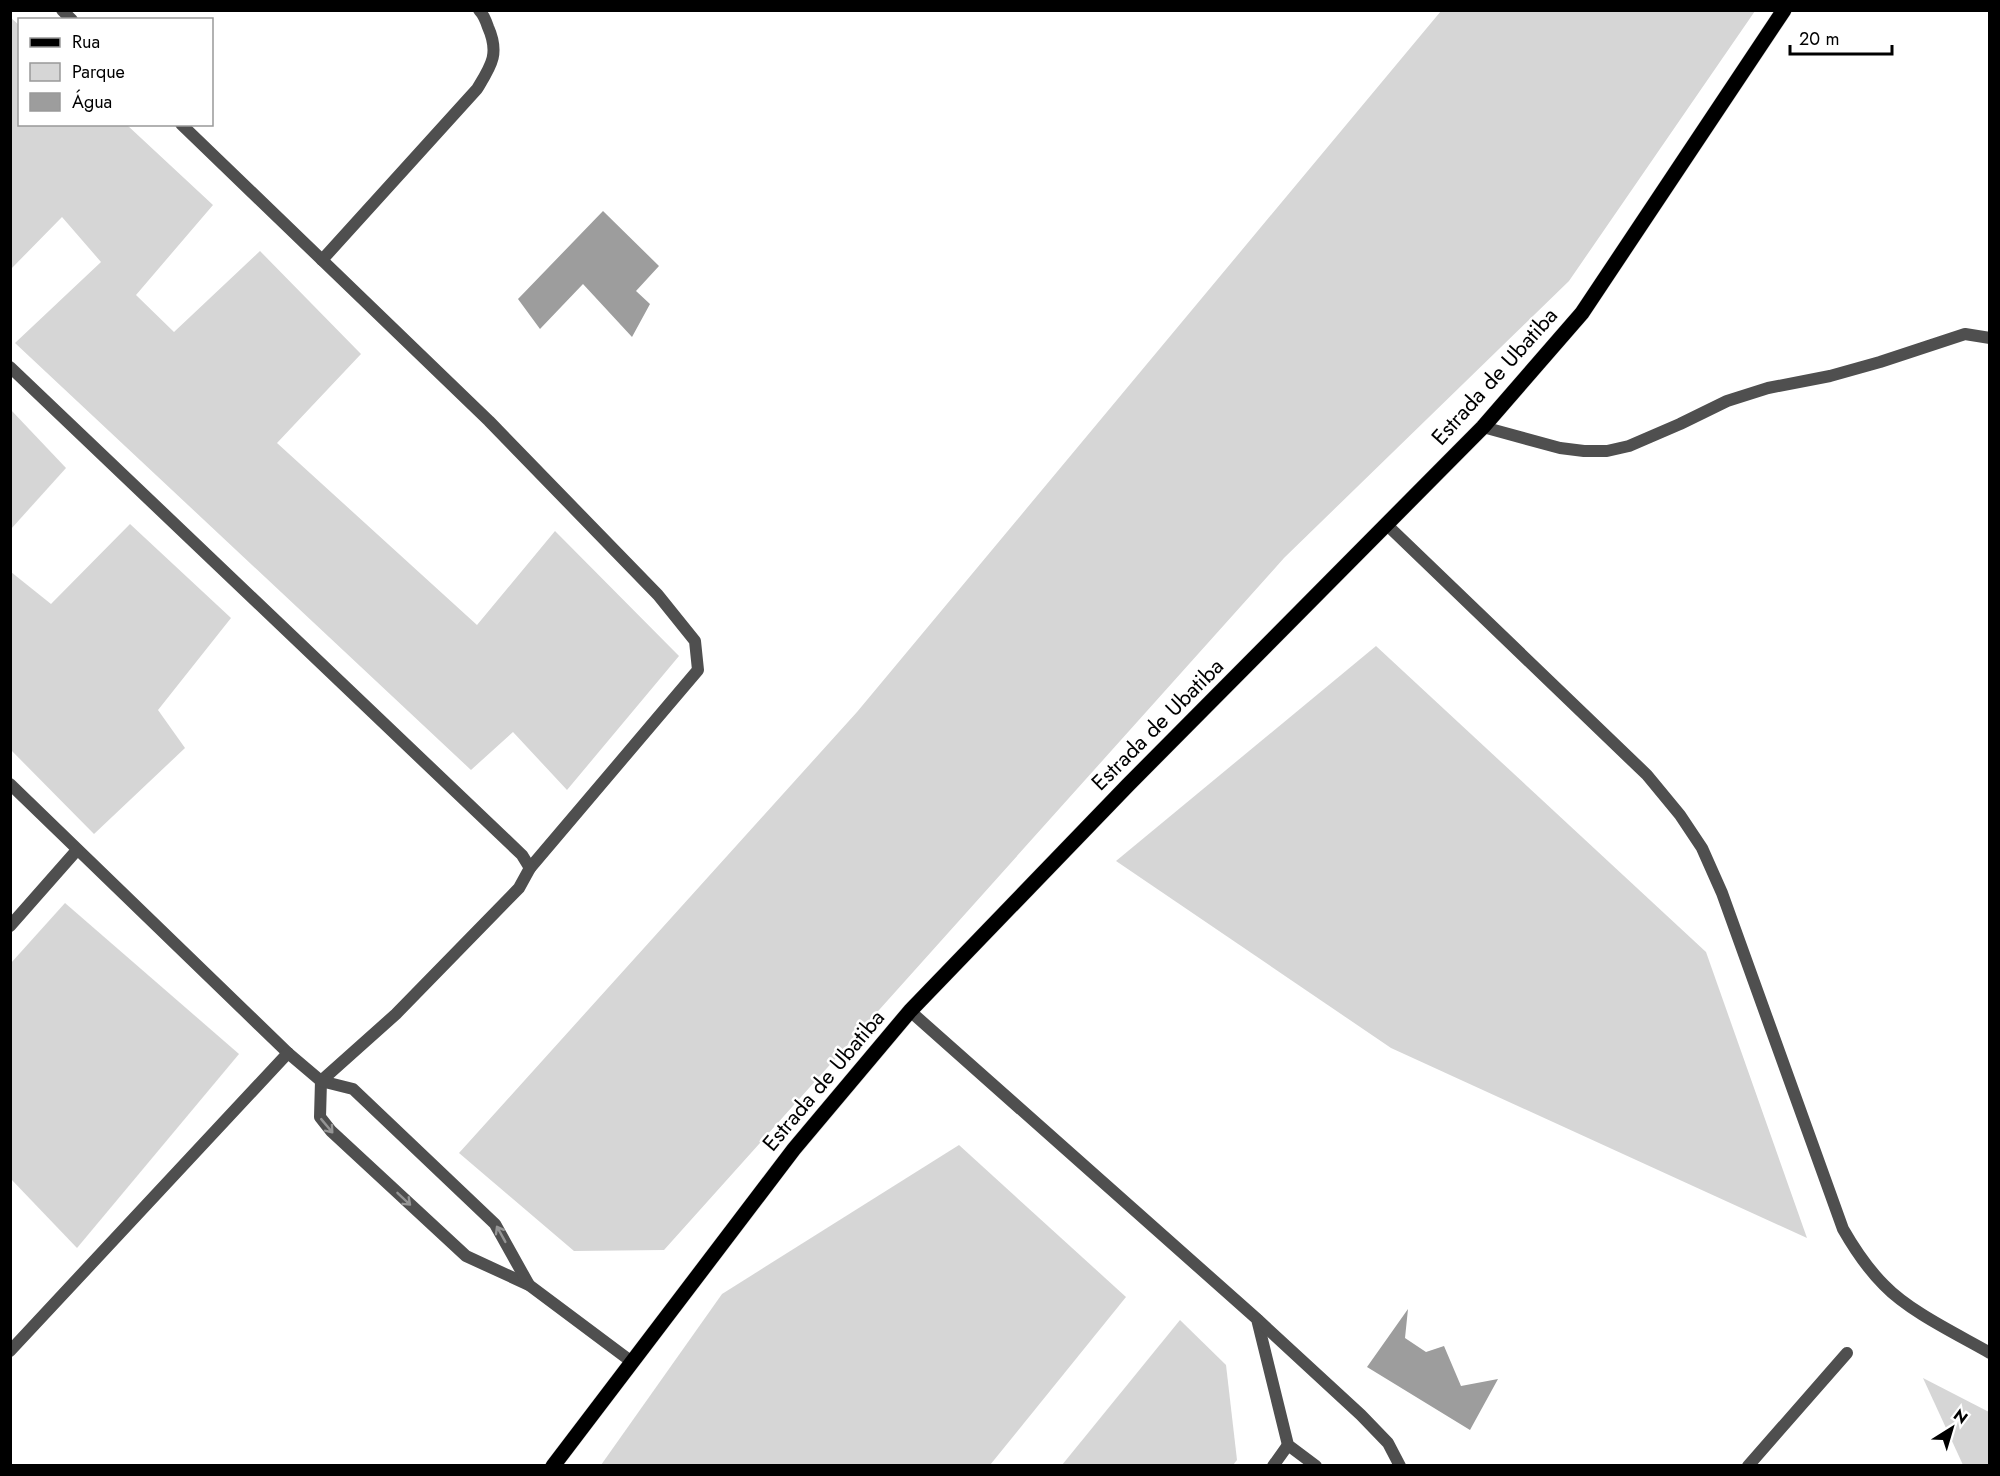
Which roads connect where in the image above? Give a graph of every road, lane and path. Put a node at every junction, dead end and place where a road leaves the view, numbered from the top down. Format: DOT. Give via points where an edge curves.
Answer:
graph roads {
  1 [pos="479,10"];
  2 [pos="1784,10"];
  3 [pos="183,126"];
  4 [pos="322,260"];
  5 [pos="1989,338"];
  6 [pos="10,367"];
  7 [pos="1483,427"];
  8 [pos="1386,524"];
  9 [pos="10,784"];
  10 [pos="77,850"];
  11 [pos="530,868"];
  12 [pos="10,926"];
  13 [pos="910,1011"];
  14 [pos="288,1053"];
  15 [pos="321,1081"];
  16 [pos="529,1286"];
  17 [pos="1257,1319"];
  18 [pos="10,1351"];
  19 [pos="1847,1353"];
  20 [pos="1989,1353"];
  21 [pos="632,1362"];
  22 [pos="1288,1445"];
  23 [pos="553,1466"];
  24 [pos="1273,1466"];
  25 [pos="1316,1466"];
  26 [pos="1400,1466"];
  27 [pos="1748,1466"];
  1 -- 4 [label="street" via="492,35 495,53 477,89"];
  2 -- 7 [label="main road, Estrada de Ubatiba" via="1582,313"];
  3 -- 4 [label="street"];
  4 -- 11 [label="street" via="497,429 658,596 695,641 698,670"];
  5 -- 7 [label="street" via="1965,334 1840,373 1768,388 1727,401 1629,446 1607,451 1560,448"];
  6 -- 11 [label="street" via="522,855"];
  7 -- 8 [label="main road, Estrada de Ubatiba"];
  8 -- 13 [label="main road, Estrada de Ubatiba"];
  8 -- 20 [label="street" via="1647,775 1680,815 1702,848 1722,893 1843,1229 1859,1257 1885,1287"];
  9 -- 10 [label="street"];
  10 -- 12 [label="street"];
  10 -- 14 [label="street"];
  11 -- 15 [label="street" via="519,888 396,1014"];
  13 -- 17 [label="street"];
  13 -- 21 [label="main road, Estrada de Ubatiba" via="794,1149"];
  14 -- 15 [label="street"];
  14 -- 18 [label="street"];
  16 -- 15 [label="street, one-way" via="495,1224 353,1089"];
  15 -- 16 [label="street, one-way" via="320,1117 331,1131 466,1256"];
  16 -- 21 [label="street"];
  17 -- 22 [label="street"];
  17 -- 26 [label="street" via="1361,1415 1388,1443"];
  19 -- 27 [label="street"];
  21 -- 23 [label="main road, Estrada de Ubatiba"];
  22 -- 24 [label="street"];
  22 -- 25 [label="street"];
}
